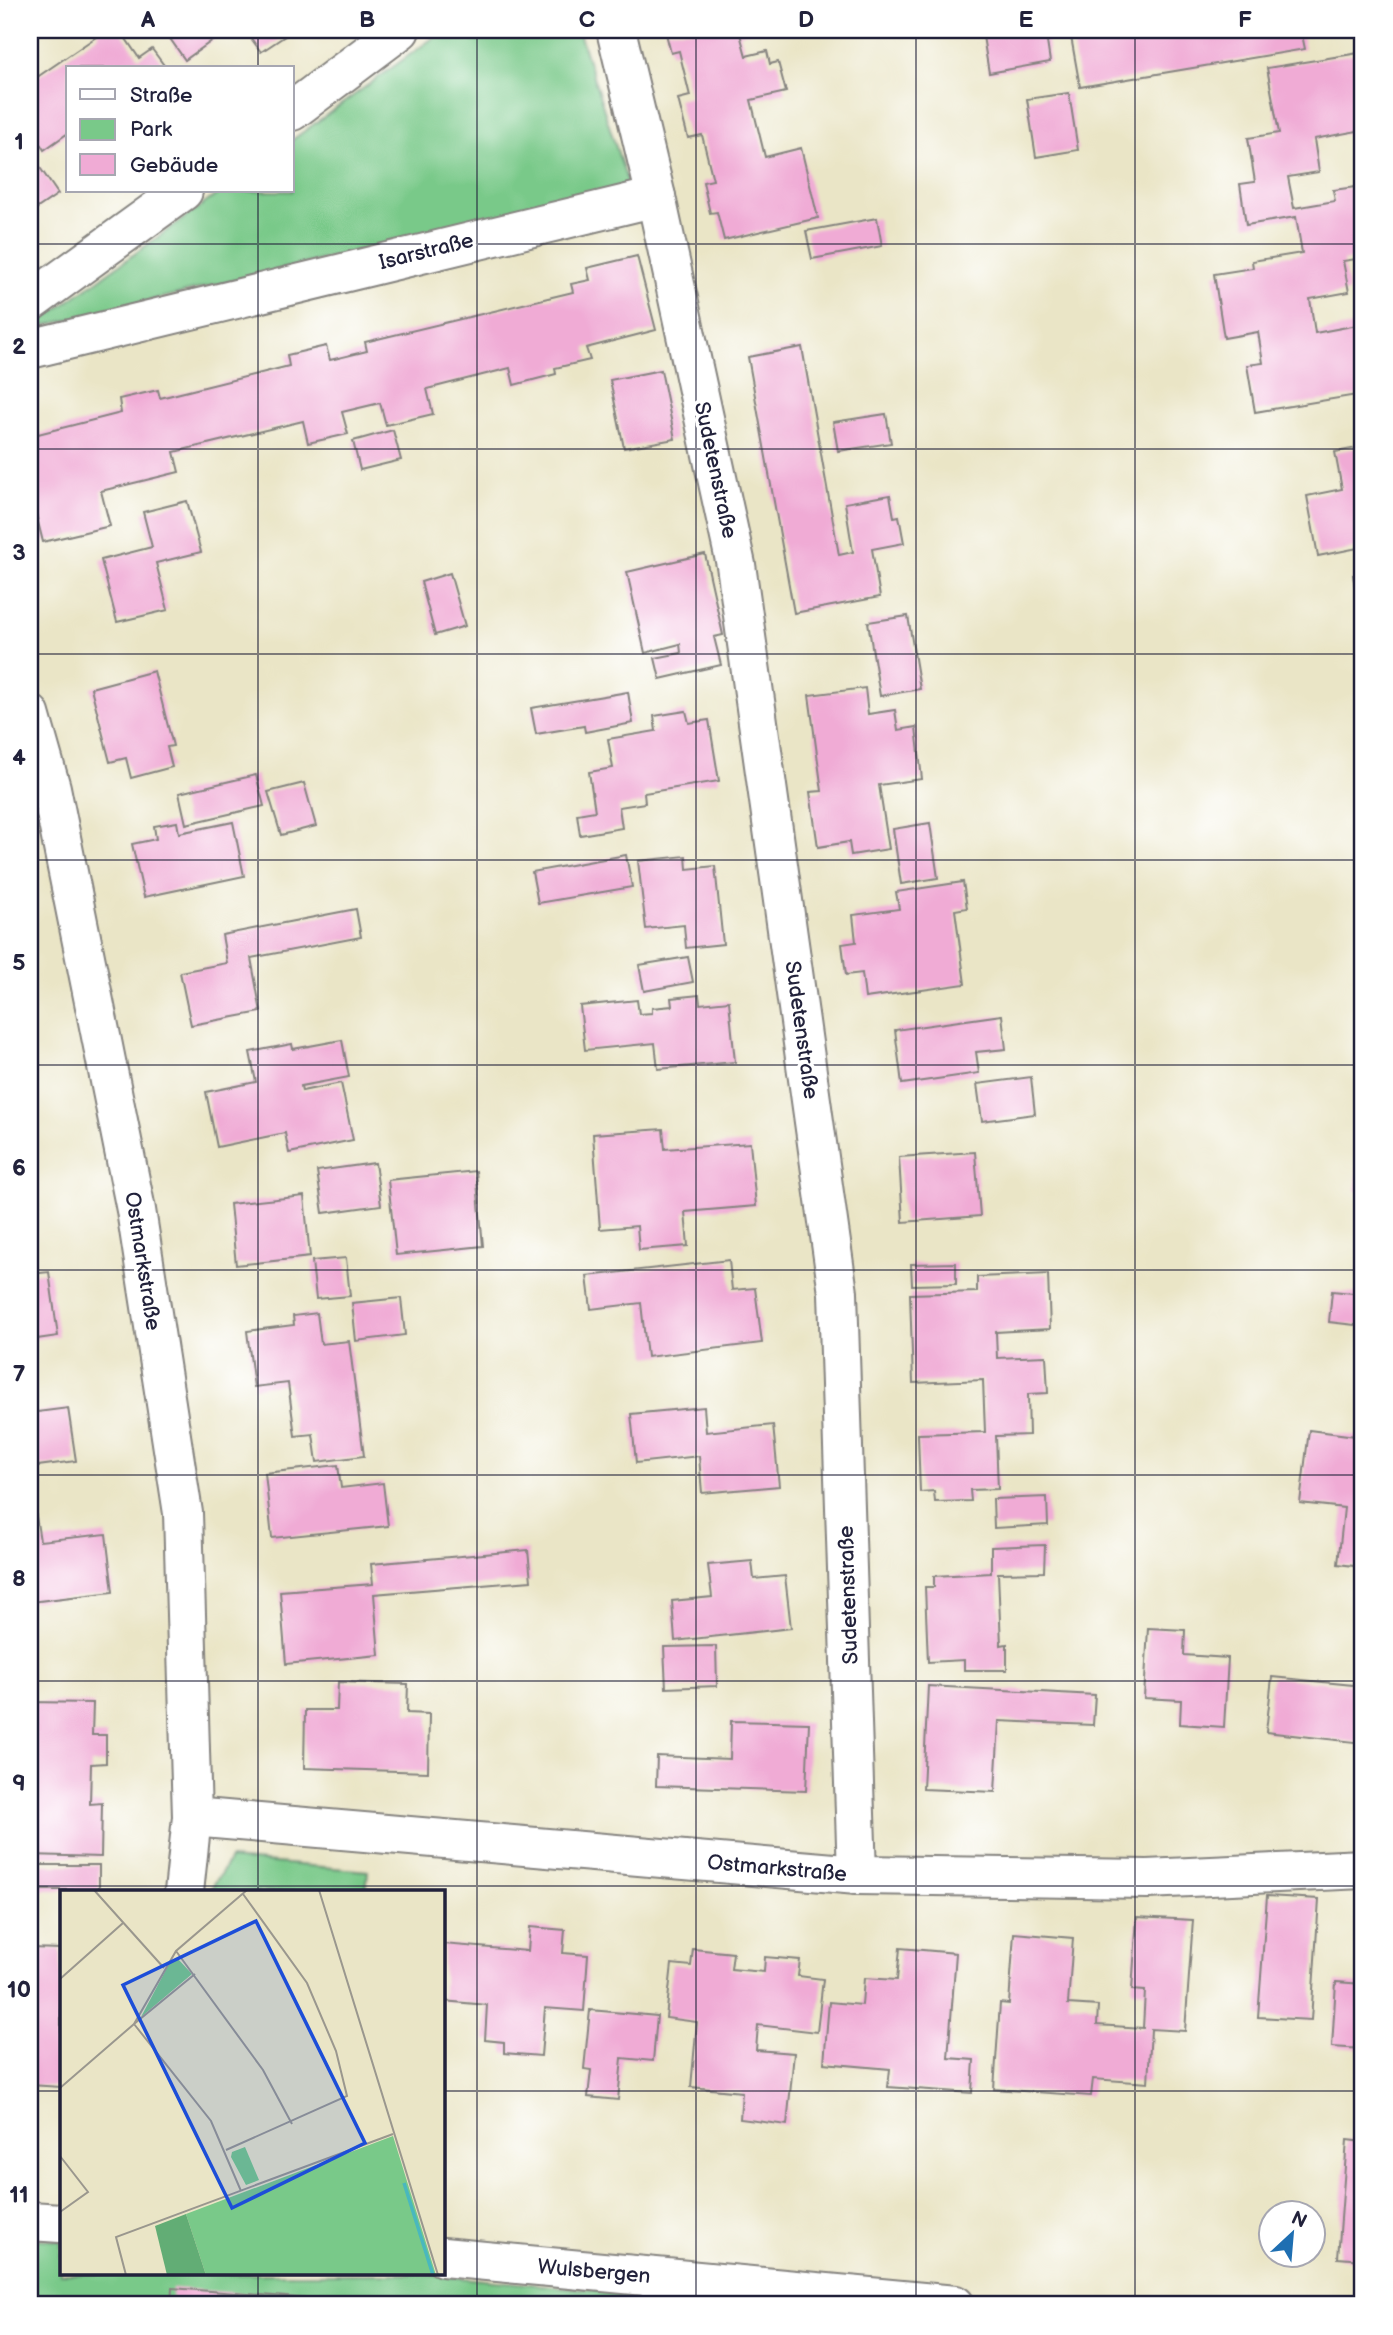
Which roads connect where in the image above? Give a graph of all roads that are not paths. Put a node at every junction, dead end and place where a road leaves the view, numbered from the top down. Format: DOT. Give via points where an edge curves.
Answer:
graph roads {
  1 [pos="400,30"];
  2 [pos="616,30"];
  3 [pos="294,110"];
  4 [pos="182,192"];
  5 [pos="656,197"];
  6 [pos="30,302"];
  7 [pos="30,349"];
  8 [pos="30,714"];
  9 [pos="192,1816"];
  10 [pos="1363,1869"];
  11 [pos="857,1875"];
  12 [pos="184,1890"];
  13 [pos="30,2221"];
  14 [pos="60,2223"];
  15 [pos="444,2257"];
  16 [pos="955,2305"];
  1 -- 3 [label="street"];
  2 -- 5 [label="street"];
  4 -- 6 [label="street"];
  5 -- 7 [label="street, Isarstraße"];
  5 -- 11 [label="street, Sudetenstraße" via="736,565 838,1293"];
  8 -- 9 [label="street, Ostmarkstraße" via="51,788 136,1210 183,1513"];
  9 -- 11 [label="street, Ostmarkstraße"];
  9 -- 12 [label="street, Ostmarkstraße"];
  10 -- 11 [label="street, Ostmarkstraße" via="1147,1880"];
  13 -- 14 [label="street"];
  15 -- 16 [label="street, Wulsbergen"];
}
